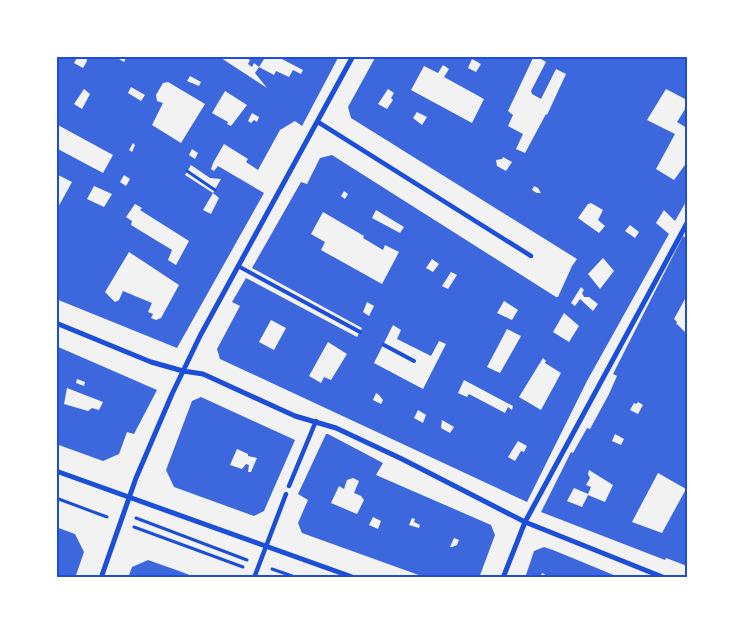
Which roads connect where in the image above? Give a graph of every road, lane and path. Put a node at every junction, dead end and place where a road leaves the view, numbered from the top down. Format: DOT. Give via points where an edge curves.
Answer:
graph roads {
  1 [pos="353,56"];
  2 [pos="318,122"];
  3 [pos="187,171"];
  4 [pos="215,190"];
  5 [pos="687,223"];
  6 [pos="531,256"];
  7 [pos="238,266"];
  8 [pos="56,323"];
  9 [pos="360,332"];
  10 [pos="384,345"];
  11 [pos="414,361"];
  12 [pos="183,371"];
  13 [pos="316,421"];
  14 [pos="56,471"];
  15 [pos="289,486"];
  16 [pos="286,494"];
  17 [pos="128,497"];
  18 [pos="56,498"];
  19 [pos="123,513"];
  20 [pos="104,515"];
  21 [pos="525,522"];
  22 [pos="140,529"];
  23 [pos="265,546"];
  24 [pos="260,564"];
  25 [pos="256,571"];
  26 [pos="101,578"];
  27 [pos="254,578"];
  28 [pos="298,578"];
  29 [pos="355,578"];
  30 [pos="503,578"];
  31 [pos="665,578"];
  1 -- 2 [label="street"];
  2 -- 6 [label="street"];
  2 -- 7 [label="street"];
  3 -- 4 [label="path"];
  5 -- 21 [label="street"];
  7 -- 9 [label="lane"];
  7 -- 12 [label="street"];
  8 -- 12 [label="street" via="151,362"];
  10 -- 11 [label="lane"];
  12 -- 13 [label="street" via="203,374 295,416"];
  12 -- 17 [label="street"];
  13 -- 15 [label="street"];
  13 -- 21 [label="street" via="402,459"];
  14 -- 17 [label="street"];
  16 -- 23 [label="street"];
  17 -- 19 [label="street"];
  17 -- 23 [label="street"];
  18 -- 20 [label="path"];
  19 -- 24 [label="path"];
  19 -- 26 [label="street"];
  21 -- 30 [label="street"];
  21 -- 31 [label="street"];
  22 -- 25 [label="path"];
  23 -- 24 [label="street"];
  23 -- 29 [label="street"];
  24 -- 25 [label="street"];
  24 -- 28 [label="path"];
  25 -- 27 [label="street"];
}
